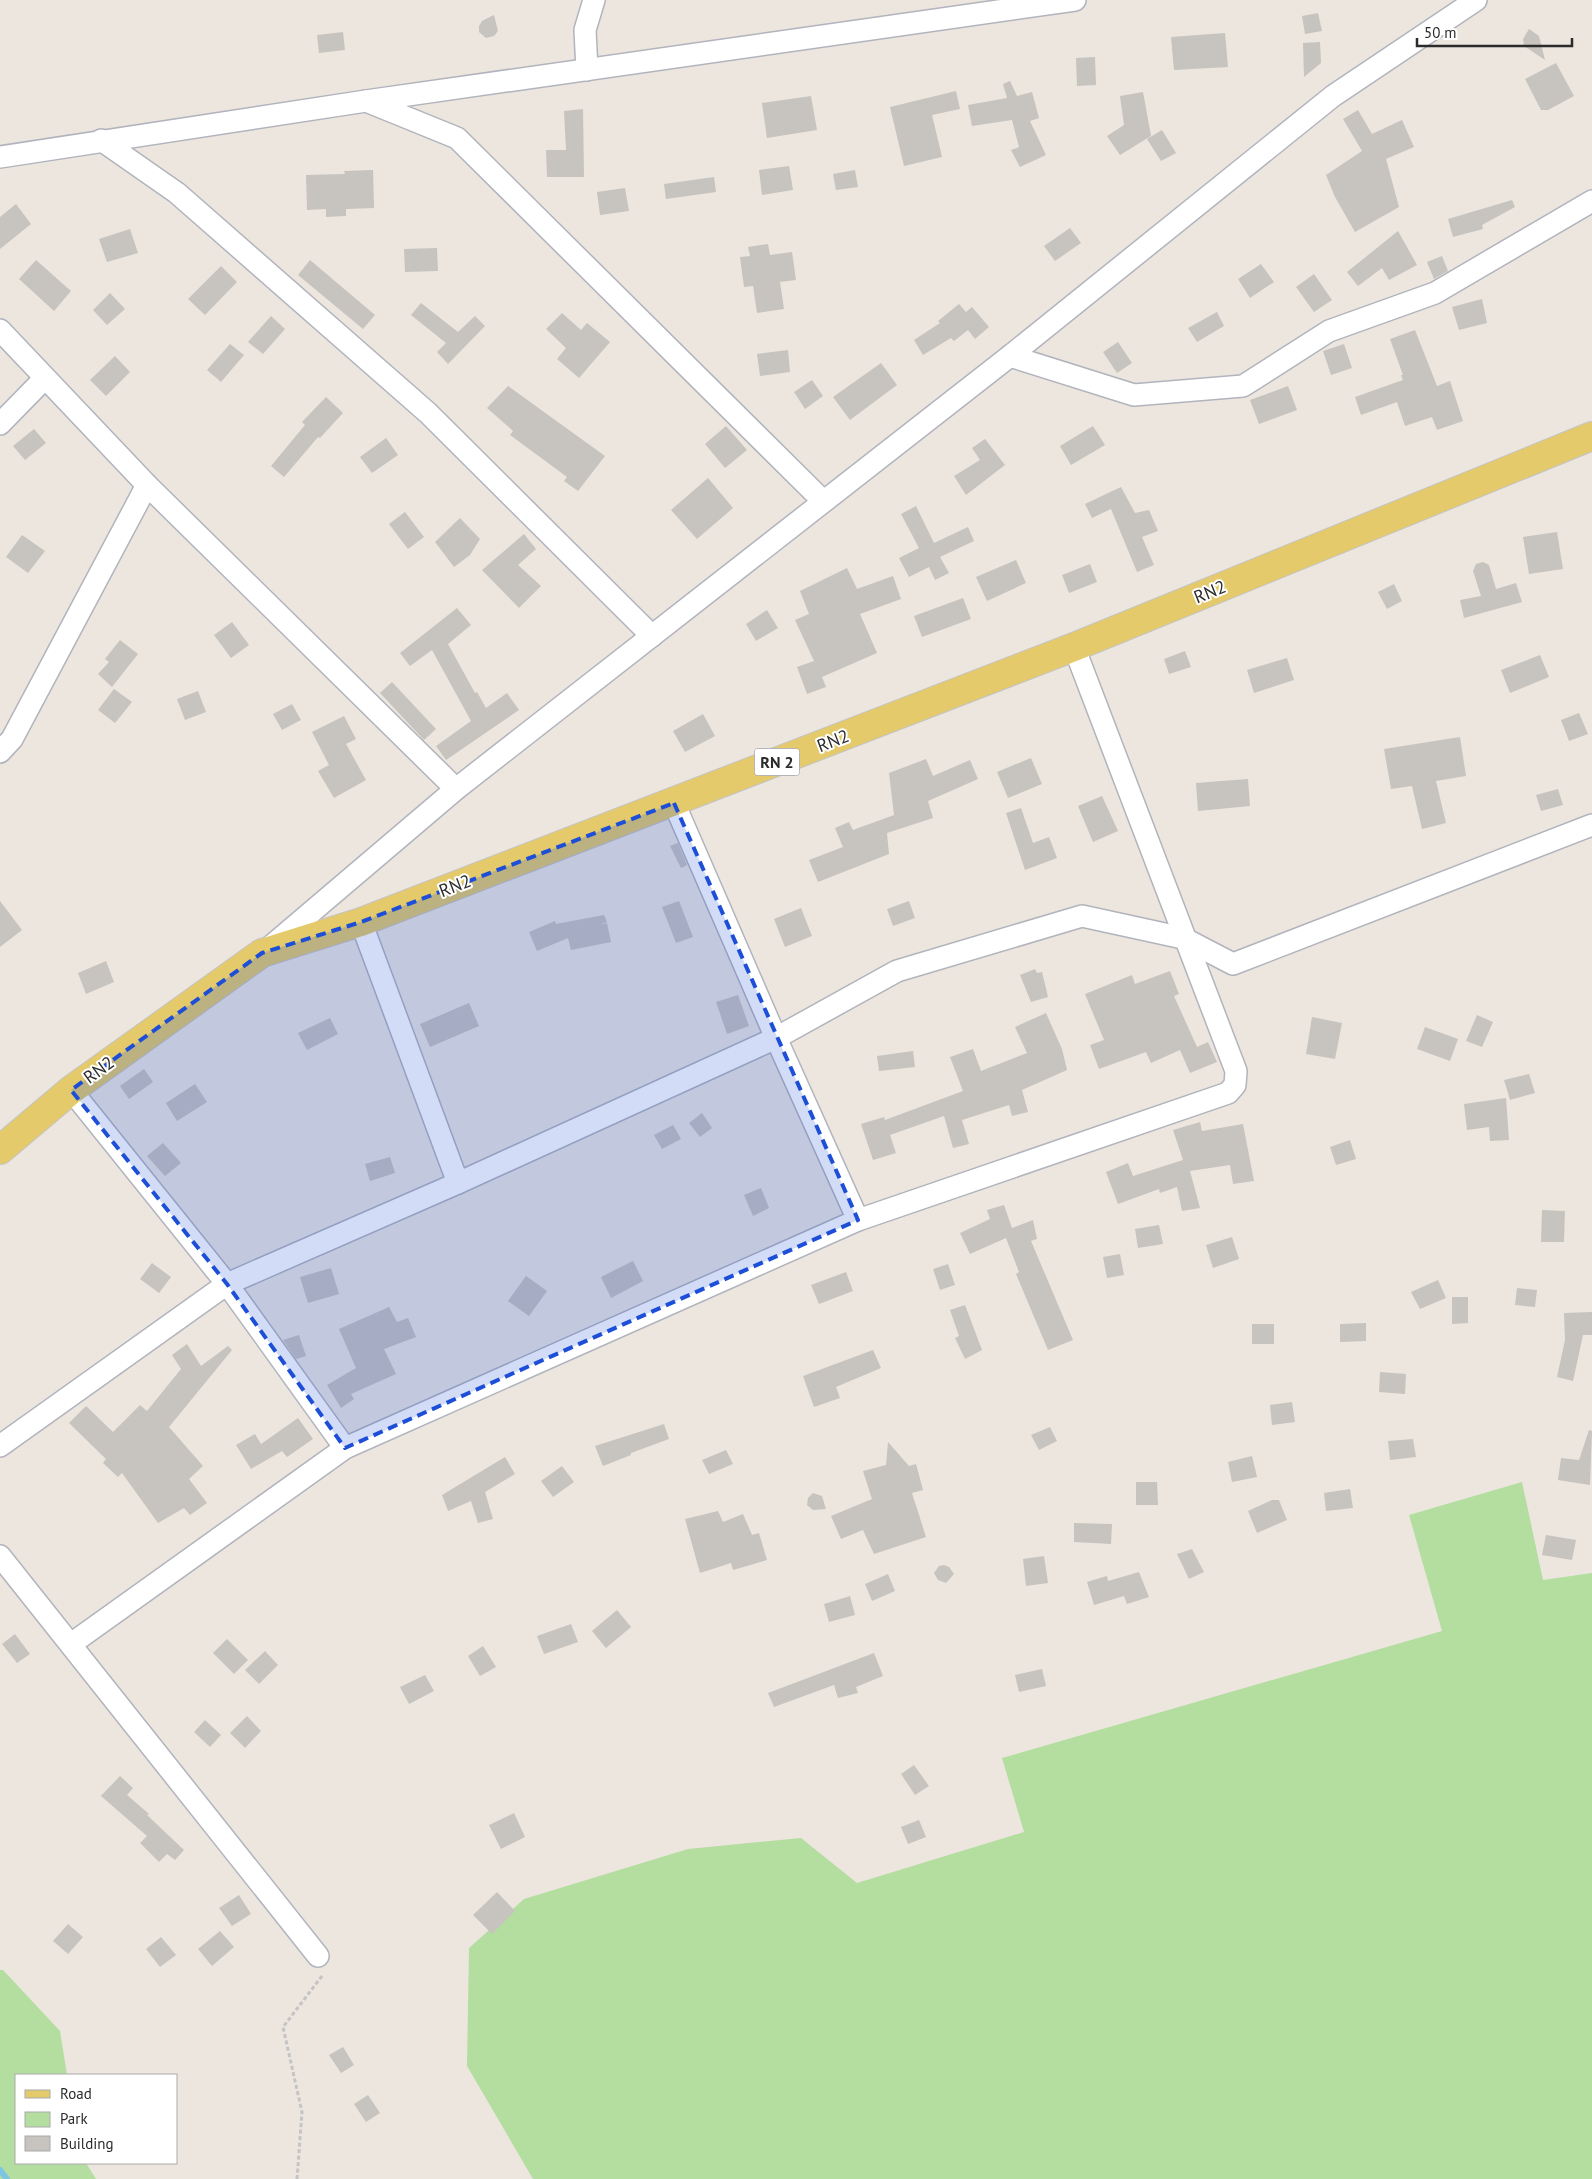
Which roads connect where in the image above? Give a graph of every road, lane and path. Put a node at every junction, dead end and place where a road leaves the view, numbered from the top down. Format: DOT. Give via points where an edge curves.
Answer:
graph roads {
  1 [pos="594,0"];
  2 [pos="1075,0"];
  3 [pos="1476,0"];
  4 [pos="587,70"];
  5 [pos="366,100"];
  6 [pos="101,140"];
  7 [pos="0,157"];
  8 [pos="1592,202"];
  9 [pos="0,330"];
  10 [pos="1010,356"];
  11 [pos="45,378"];
  12 [pos="0,424"];
  13 [pos="1592,436"];
  14 [pos="147,486"];
  15 [pos="823,501"];
  16 [pos="652,636"];
  17 [pos="1074,647"];
  18 [pos="0,752"];
  19 [pos="456,790"];
  20 [pos="674,802"];
  21 [pos="1592,825"];
  22 [pos="361,922"];
  23 [pos="1183,938"];
  24 [pos="262,954"];
  25 [pos="776,1038"];
  26 [pos="71,1090"];
  27 [pos="0,1150"];
  28 [pos="458,1183"];
  29 [pos="858,1220"];
  30 [pos="227,1284"];
  31 [pos="0,1446"];
  32 [pos="345,1448"];
  33 [pos="0,1556"];
  34 [pos="71,1644"];
  35 [pos="318,1956"];
  36 [pos="297,2179"];
  1 -- 4 [label="street" via="585,30"];
  2 -- 4 [label="street"];
  3 -- 10 [label="street" via="1333,96"];
  4 -- 5 [label="street"];
  5 -- 6 [label="street"];
  5 -- 15 [label="street" via="457,138"];
  6 -- 7 [label="street"];
  6 -- 16 [label="street" via="177,193 428,414"];
  8 -- 10 [label="street" via="1435,293 1329,331 1243,386 1134,395"];
  9 -- 11 [label="street"];
  10 -- 15 [label="street"];
  11 -- 12 [label="street"];
  11 -- 14 [label="street"];
  13 -- 17 [label="main road, RN2 / RN 2"];
  14 -- 18 [label="street" via="12,739"];
  14 -- 19 [label="street"];
  15 -- 16 [label="street"];
  16 -- 19 [label="street"];
  17 -- 20 [label="main road, RN2 / RN 2"];
  17 -- 23 [label="street"];
  19 -- 24 [label="street"];
  20 -- 22 [label="main road, RN2 / RN 2"];
  20 -- 25 [label="street"];
  21 -- 23 [label="street" via="1234,964"];
  22 -- 24 [label="main road, RN2 / RN 2"];
  22 -- 28 [label="street"];
  23 -- 25 [label="street" via="1082,916 897,971"];
  23 -- 29 [label="street" via="1236,1072 1235,1085 1228,1093"];
  24 -- 26 [label="main road, RN2 / RN 2"];
  25 -- 28 [label="street"];
  25 -- 29 [label="street"];
  26 -- 27 [label="main road, RN2 / RN 2"];
  26 -- 30 [label="street"];
  28 -- 30 [label="street"];
  29 -- 32 [label="street"];
  30 -- 31 [label="street"];
  30 -- 32 [label="street"];
  32 -- 34 [label="street"];
  33 -- 34 [label="street"];
  34 -- 35 [label="street"];
  35 -- 36 [label="path" via="322,1977 283,2027 302,2112"];
}
